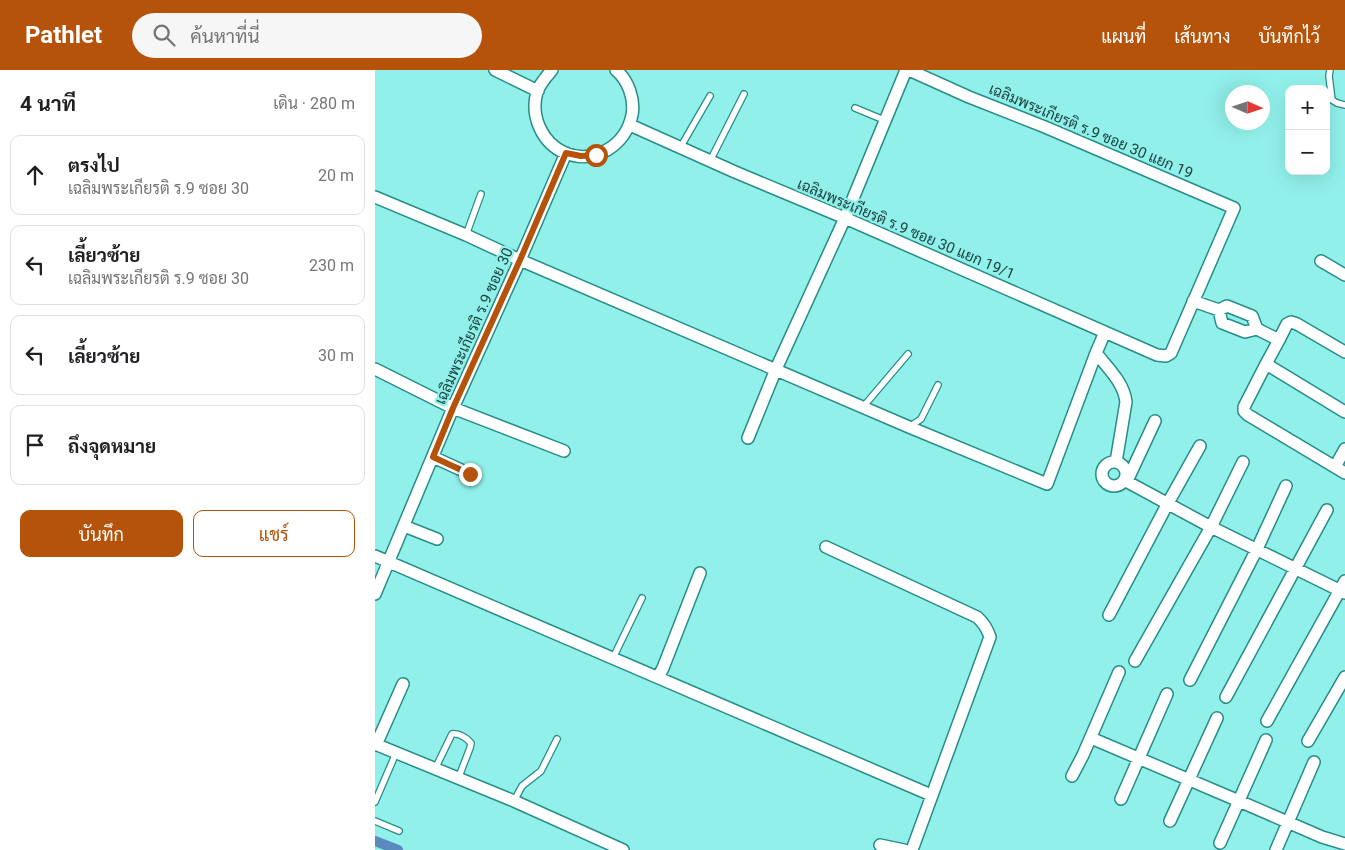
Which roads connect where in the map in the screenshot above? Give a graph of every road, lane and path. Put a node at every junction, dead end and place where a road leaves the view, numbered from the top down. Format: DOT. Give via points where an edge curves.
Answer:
graph roads {
  1 [pos="495,70"];
  2 [pos="552,70"];
  3 [pos="616,70"];
  4 [pos="905,70"];
  5 [pos="909,70"];
  6 [pos="1330,70"];
  7 [pos="537,91"];
  8 [pos="744,94"];
  9 [pos="710,96"];
  10 [pos="1345,105"];
  11 [pos="855,108"];
  12 [pos="885,120"];
  13 [pos="630,125"];
  14 [pos="680,148"];
  15 [pos="566,153"];
  16 [pos="710,161"];
  17 [pos="481,194"];
  18 [pos="375,197"];
  19 [pos="845,218"];
  20 [pos="466,235"];
  21 [pos="520,260"];
  22 [pos="1321,261"];
  23 [pos="1345,275"];
  24 [pos="1193,301"];
  25 [pos="1219,310"];
  26 [pos="1257,329"];
  27 [pos="1105,332"];
  28 [pos="1279,340"];
  29 [pos="1345,352"];
  30 [pos="1096,353"];
  31 [pos="908,354"];
  32 [pos="1266,364"];
  33 [pos="375,369"];
  34 [pos="776,369"];
  35 [pos="938,385"];
  36 [pos="863,407"];
  37 [pos="453,408"];
  38 [pos="1345,412"];
  39 [pos="1155,421"];
  40 [pos="909,427"];
  41 [pos="748,438"];
  42 [pos="1200,446"];
  43 [pos="1345,449"];
  44 [pos="565,451"];
  45 [pos="433,457"];
  46 [pos="1116,462"];
  47 [pos="1243,462"];
  48 [pos="1340,470"];
  49 [pos="470,474"];
  50 [pos="1125,480"];
  51 [pos="1286,486"];
  52 [pos="1168,503"];
  53 [pos="1327,510"];
  54 [pos="404,526"];
  55 [pos="1211,528"];
  56 [pos="437,539"];
  57 [pos="826,547"];
  58 [pos="1257,549"];
  59 [pos="375,556"];
  60 [pos="389,562"];
  61 [pos="1296,568"];
  62 [pos="700,573"];
  63 [pos="1343,588"];
  64 [pos="375,594"];
  65 [pos="642,598"];
  66 [pos="1109,615"];
  67 [pos="613,658"];
  68 [pos="1135,661"];
  69 [pos="1119,672"];
  70 [pos="658,677"];
  71 [pos="1345,677"];
  72 [pos="1190,680"];
  73 [pos="403,684"];
  74 [pos="1167,694"];
  75 [pos="1226,697"];
  76 [pos="1217,718"];
  77 [pos="1267,720"];
  78 [pos="1091,738"];
  79 [pos="557,739"];
  80 [pos="1266,740"];
  81 [pos="1307,741"];
  82 [pos="376,744"];
  83 [pos="396,753"];
  84 [pos="1140,758"];
  85 [pos="1314,762"];
  86 [pos="435,769"];
  87 [pos="1072,776"];
  88 [pos="458,779"];
  89 [pos="1189,779"];
  90 [pos="931,795"];
  91 [pos="1121,799"];
  92 [pos="514,801"];
  93 [pos="1239,801"];
  94 [pos="375,802"];
  95 [pos="375,821"];
  96 [pos="1170,821"];
  97 [pos="1287,823"];
  98 [pos="399,830"];
  99 [pos="1220,842"];
  100 [pos="1345,844"];
  101 [pos="880,845"];
  102 [pos="623,850"];
  103 [pos="904,850"];
  104 [pos="912,850"];
  105 [pos="1276,850"];
  1 -- 7 [label="street"];
  2 -- 7 [label="street"];
  3 -- 13 [label="street" via="627,84 632,98"];
  4 -- 12 [label="street"];
  5 -- 24 [label="street, เฉลิมพระเกียรติ ร.9 ซอย 30 แยก 19" via="1234,208"];
  6 -- 10 [label="lane" via="1332,100"];
  7 -- 15 [label="street" via="537,121 543,134"];
  8 -- 16 [label="lane"];
  9 -- 14 [label="lane"];
  11 -- 12 [label="lane"];
  12 -- 19 [label="street"];
  13 -- 14 [label="street, เฉลิมพระเกียรติ ร.9 ซอย 30 แยก 19/1"];
  13 -- 15 [label="street" via="610,149 596,155"];
  14 -- 16 [label="street, เฉลิมพระเกียรติ ร.9 ซอย 30 แยก 19/1"];
  15 -- 21 [label="street, เฉลิมพระเกียรติ ร.9 ซอย 30"];
  16 -- 19 [label="street, เฉลิมพระเกียรติ ร.9 ซอย 30 แยก 19/1"];
  17 -- 20 [label="lane"];
  18 -- 20 [label="street"];
  19 -- 27 [label="street, เฉลิมพระเกียรติ ร.9 ซอย 30 แยก 19/1"];
  19 -- 34 [label="street"];
  20 -- 21 [label="street"];
  21 -- 34 [label="street"];
  21 -- 37 [label="street, เฉลิมพระเกียรติ ร.9 ซอย 30"];
  22 -- 23 [label="street"];
  24 -- 25 [label="street"];
  24 -- 27 [label="street, เฉลิมพระเกียรติ ร.9 ซอย 30 แยก 19/1" via="1171,353 1166,356"];
  25 -- 26 [label="street" via="1227,306 1251,316"];
  25 -- 26 [label="street" via="1222,323 1245,332"];
  26 -- 28 [label="street"];
  27 -- 30 [label="street"];
  28 -- 29 [label="street" via="1291,322"];
  28 -- 32 [label="street"];
  30 -- 40 [label="street" via="1047,484"];
  30 -- 46 [label="street" via="1125,393"];
  31 -- 36 [label="lane"];
  32 -- 38 [label="street"];
  32 -- 48 [label="street" via="1244,410"];
  33 -- 37 [label="street"];
  34 -- 36 [label="street"];
  34 -- 41 [label="street"];
  35 -- 40 [label="lane" via="921,419"];
  36 -- 40 [label="street"];
  37 -- 44 [label="street"];
  37 -- 45 [label="street, เฉลิมพระเกียรติ ร.9 ซอย 30"];
  39 -- 50 [label="street"];
  42 -- 52 [label="street"];
  43 -- 48 [label="street"];
  45 -- 49 [label="street"];
  45 -- 54 [label="street, เฉลิมพระเกียรติ ร.9 ซอย 30"];
  46 -- 50 [label="street" via="1125,469"];
  46 -- 50 [label="street" via="1105,465 1102,472 1104,480 1114,485"];
  47 -- 55 [label="street"];
  50 -- 52 [label="street"];
  51 -- 58 [label="street"];
  52 -- 55 [label="street"];
  52 -- 66 [label="street"];
  53 -- 61 [label="street"];
  54 -- 56 [label="street"];
  54 -- 60 [label="street, เฉลิมพระเกียรติ ร.9 ซอย 30"];
  55 -- 58 [label="street"];
  55 -- 68 [label="street"];
  57 -- 90 [label="street" via="977,617 987,628 990,637"];
  58 -- 61 [label="street"];
  58 -- 72 [label="street"];
  59 -- 60 [label="street"];
  60 -- 64 [label="street, เฉลิมพระเกียรติ ร.9 ซอย 30"];
  60 -- 67 [label="street"];
  61 -- 63 [label="street"];
  61 -- 75 [label="street"];
  62 -- 70 [label="street"];
  63 -- 77 [label="street"];
  65 -- 67 [label="lane"];
  67 -- 70 [label="street"];
  69 -- 78 [label="street"];
  70 -- 90 [label="street"];
  71 -- 81 [label="street"];
  73 -- 82 [label="street"];
  74 -- 84 [label="street"];
  76 -- 89 [label="street"];
  78 -- 84 [label="street"];
  78 -- 87 [label="street"];
  79 -- 92 [label="lane" via="541,771 521,786"];
  80 -- 93 [label="street"];
  82 -- 83 [label="street"];
  83 -- 86 [label="street"];
  83 -- 94 [label="lane"];
  84 -- 89 [label="street"];
  84 -- 91 [label="street"];
  85 -- 97 [label="street"];
  86 -- 88 [label="street"];
  86 -- 88 [label="lane" via="452,734 468,739 471,748"];
  88 -- 92 [label="street"];
  89 -- 93 [label="street"];
  89 -- 96 [label="street"];
  90 -- 104 [label="street"];
  92 -- 102 [label="street"];
  93 -- 97 [label="street"];
  93 -- 99 [label="street"];
  95 -- 98 [label="lane"];
  97 -- 100 [label="street"];
  97 -- 105 [label="street"];
  101 -- 103 [label="street"];
}
